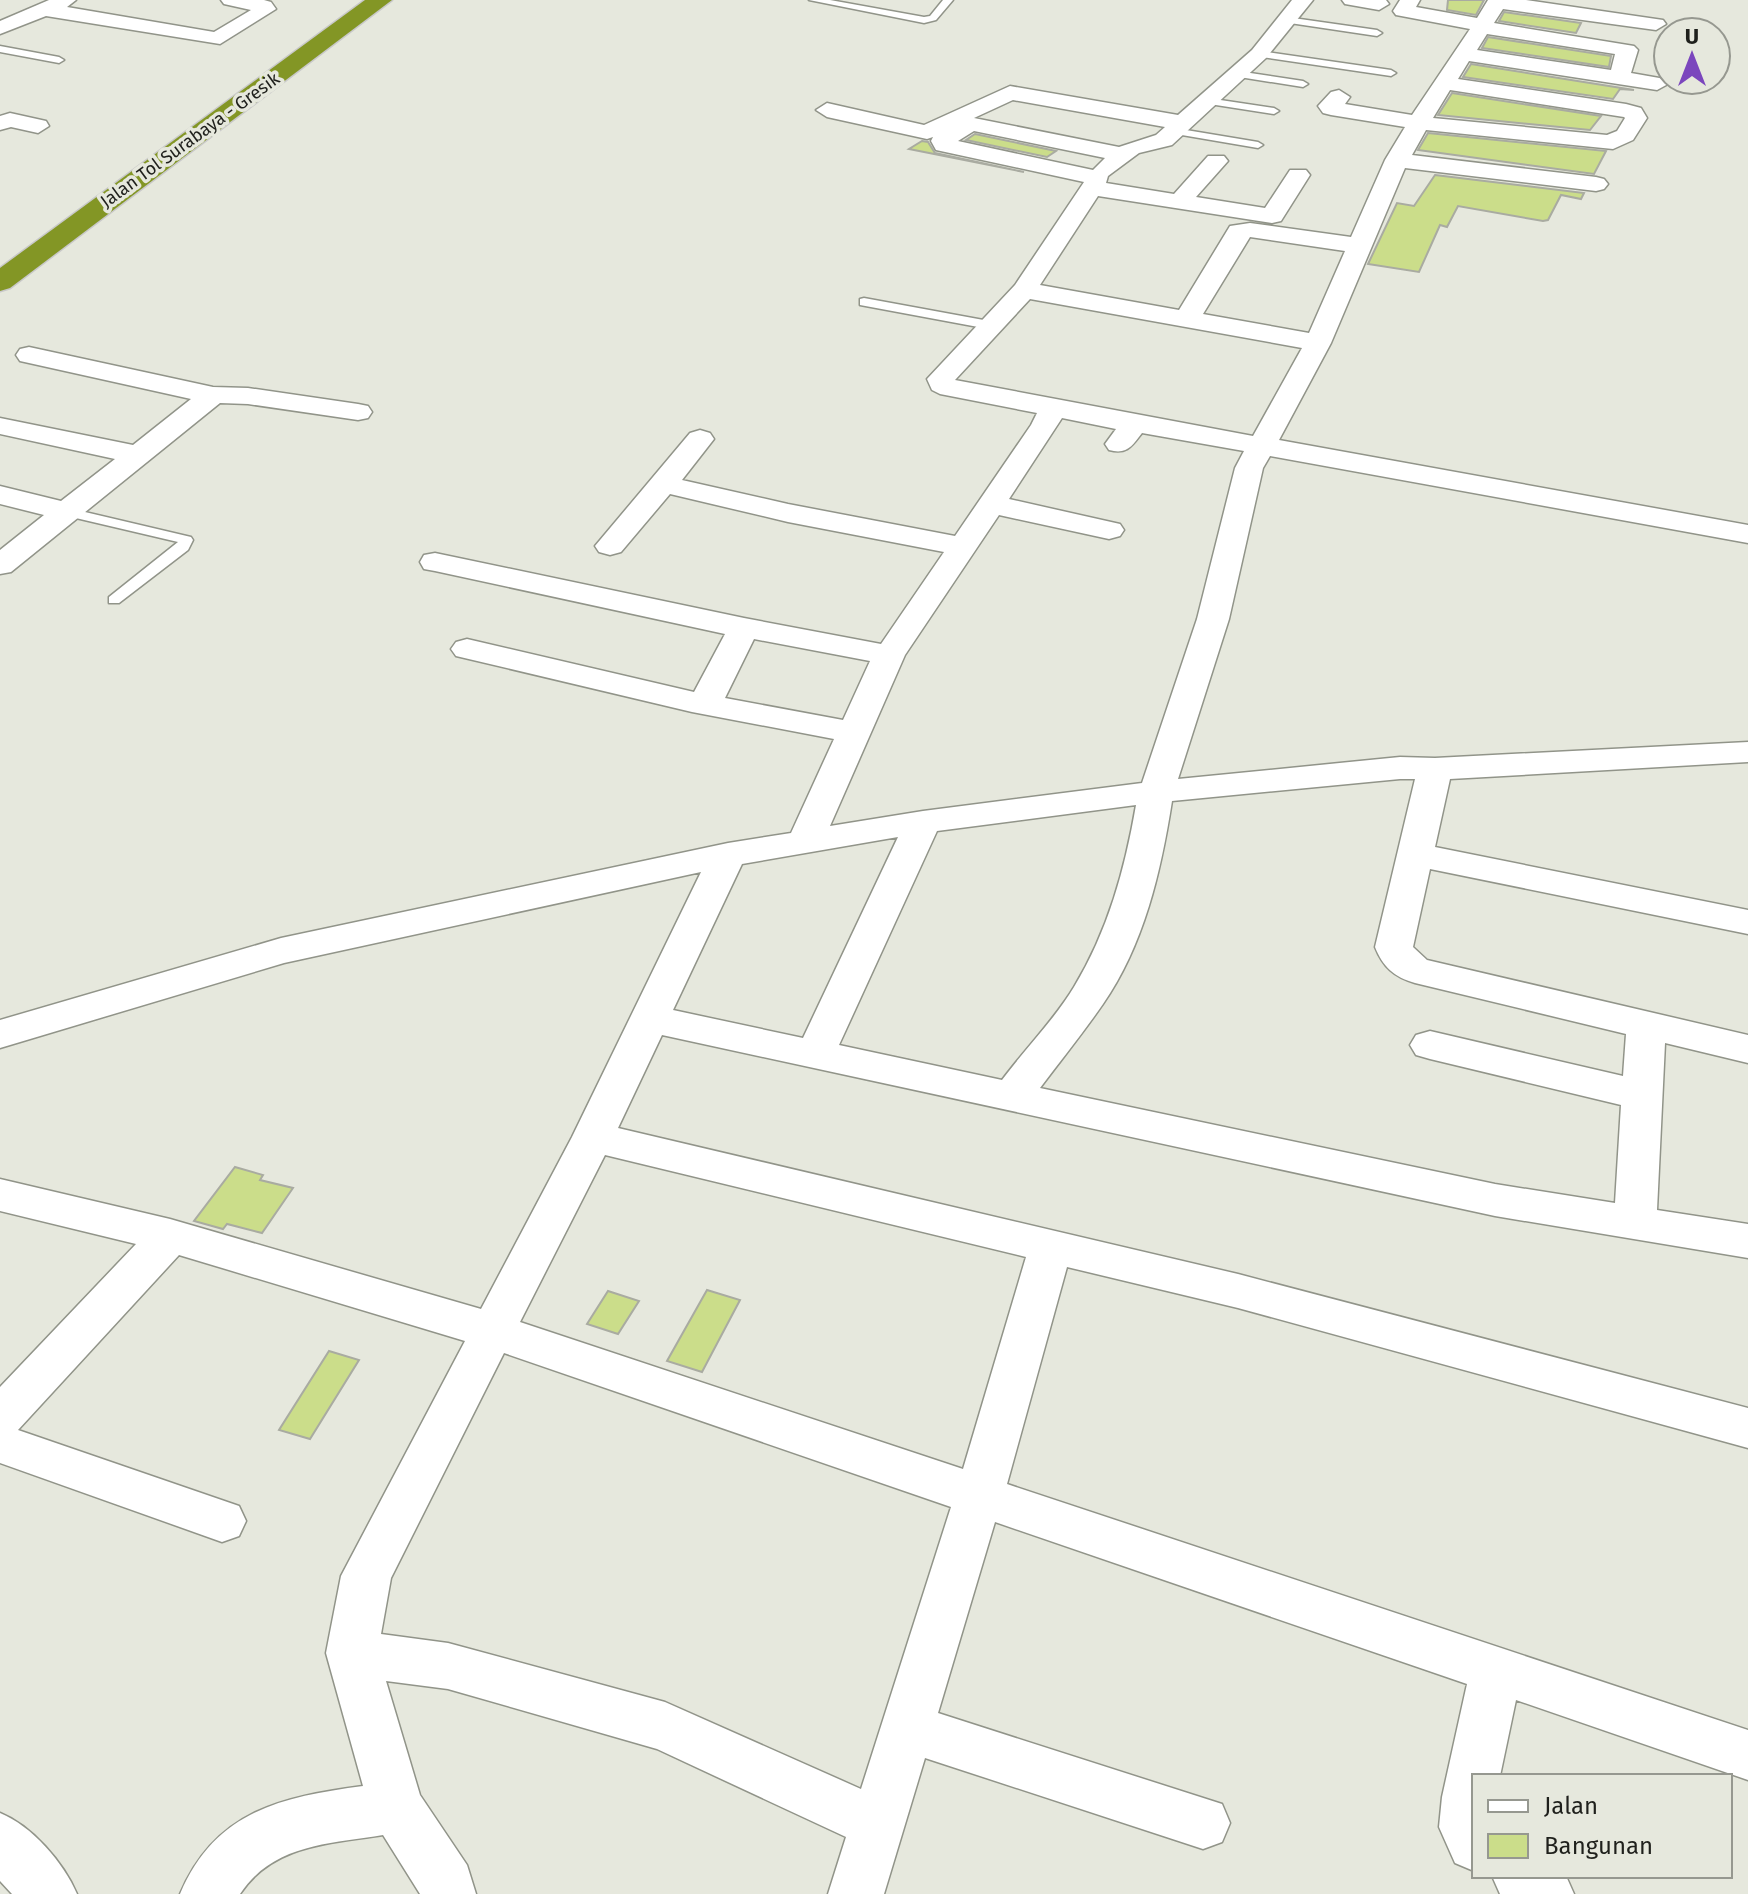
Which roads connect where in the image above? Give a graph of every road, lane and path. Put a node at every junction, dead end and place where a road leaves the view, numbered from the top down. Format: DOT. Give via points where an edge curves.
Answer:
graph roads {
  1 [pos="66,0"];
  2 [pos="231,0"];
  3 [pos="351,0"];
  4 [pos="380,0"];
  5 [pos="814,0"];
  6 [pos="948,0"];
  7 [pos="1303,0"];
  8 [pos="1352,0"];
  9 [pos="1410,0"];
  10 [pos="1498,1"];
  11 [pos="1379,4"];
  12 [pos="43,9"];
  13 [pos="1602,16"];
  14 [pos="1286,20"];
  15 [pos="6,22"];
  16 [pos="1482,26"];
  17 [pos="1377,33"];
  18 [pos="1584,43"];
  19 [pos="0,49"];
  20 [pos="1627,50"];
  21 [pos="1259,54"];
  22 [pos="1463,54"];
  23 [pos="59,60"];
  24 [pos="1391,73"];
  25 [pos="1237,74"];
  26 [pos="1619,78"];
  27 [pos="1444,83"];
  28 [pos="1652,83"];
  29 [pos="1303,84"];
  30 [pos="1339,97"];
  31 [pos="1207,101"];
  32 [pos="827,110"];
  33 [pos="1274,111"];
  34 [pos="1422,117"];
  35 [pos="0,123"];
  36 [pos="38,126"];
  37 [pos="1178,127"];
  38 [pos="1258,145"];
  39 [pos="1121,154"];
  40 [pos="1397,160"];
  41 [pos="1216,161"];
  42 [pos="1298,175"];
  43 [pos="1095,183"];
  44 [pos="1596,184"];
  45 [pos="1178,203"];
  46 [pos="1360,246"];
  47 [pos="0,261"];
  48 [pos="0,282"];
  49 [pos="1024,290"];
  50 [pos="864,302"];
  51 [pos="1187,319"];
  52 [pos="989,325"];
  53 [pos="1318,343"];
  54 [pos="29,355"];
  55 [pos="213,395"];
  56 [pos="1053,408"];
  57 [pos="358,412"];
  58 [pos="0,426"];
  59 [pos="700,439"];
  60 [pos="1263,445"];
  61 [pos="139,455"];
  62 [pos="663,484"];
  63 [pos="0,495"];
  64 [pos="989,504"];
  65 [pos="68,512"];
  66 [pos="1109,530"];
  67 [pos="1748,534"];
  68 [pos="610,546"];
  69 [pos="961,546"];
  70 [pos="435,562"];
  71 [pos="0,565"];
  72 [pos="114,600"];
  73 [pos="744,628"];
  74 [pos="467,649"];
  75 [pos="889,655"];
  76 [pos="705,704"];
  77 [pos="854,732"];
  78 [pos="1748,752"];
  79 [pos="1435,769"];
  80 [pos="1156,792"];
  81 [pos="923,822"];
  82 [pos="805,842"];
  83 [pos="728,855"];
  84 [pos="1416,855"];
  85 [pos="1748,922"];
  86 [pos="650,1019"];
  87 [pos="1646,1025"];
  88 [pos="0,1034"];
  89 [pos="1430,1045"];
  90 [pos="1748,1049"];
  91 [pos="815,1054"];
  92 [pos="1013,1094"];
  93 [pos="1642,1095"];
  94 [pos="593,1137"];
  95 [pos="0,1195"];
  96 [pos="1635,1223"];
  97 [pos="170,1236"];
  98 [pos="1748,1241"];
  99 [pos="1051,1247"];
  100 [pos="493,1331"];
  101 [pos="0,1418"];
  102 [pos="1748,1428"];
  103 [pos="0,1443"];
  104 [pos="979,1496"];
  105 [pos="222,1521"];
  106 [pos="352,1653"];
  107 [pos="1496,1670"];
  108 [pos="907,1728"];
  109 [pos="1748,1755"];
  110 [pos="1474,1774"];
  111 [pos="1472,1783"];
  112 [pos="396,1807"];
  113 [pos="1203,1823"];
  114 [pos="878,1824"];
  115 [pos="0,1840"];
  116 [pos="1472,1840"];
  117 [pos="1523,1878"];
  118 [pos="49,1894"];
  119 [pos="208,1894"];
  120 [pos="448,1894"];
  121 [pos="856,1894"];
  122 [pos="1546,1894"];
  1 -- 12 [label="street"];
  2 -- 12 [label="street" via="266,9 220,38"];
  3 -- 47 [label="highway, Jalan Tol Surabaya - Gresik"];
  4 -- 48 [label="highway, Jalan Tol Surabaya - Gresik"];
  5 -- 6 [label="lane" via="924,20 933,18"];
  7 -- 14 [label="street"];
  8 -- 11 [label="street"];
  9 -- 16 [label="street" via="1405,12"];
  10 -- 13 [label="street"];
  10 -- 16 [label="street"];
  12 -- 15 [label="street"];
  13 -- 18 [label="street"];
  13 -- 20 [label="street" via="1664,19"];
  14 -- 17 [label="lane"];
  14 -- 21 [label="street"];
  16 -- 18 [label="street"];
  16 -- 22 [label="street"];
  18 -- 20 [label="street"];
  19 -- 23 [label="lane"];
  20 -- 26 [label="street"];
  21 -- 24 [label="lane"];
  21 -- 25 [label="street"];
  22 -- 26 [label="street"];
  22 -- 27 [label="street"];
  25 -- 29 [label="lane"];
  25 -- 31 [label="street"];
  26 -- 28 [label="street"];
  27 -- 34 [label="street"];
  27 -- 34 [label="street" via="1635,115 1626,137 1615,142"];
  30 -- 34 [label="street" via="1331,108"];
  31 -- 33 [label="lane"];
  31 -- 37 [label="street"];
  32 -- 37 [label="street" via="927,132 1013,93"];
  34 -- 40 [label="street"];
  35 -- 36 [label="street"];
  37 -- 38 [label="lane"];
  37 -- 39 [label="street" via="1164,140"];
  39 -- 43 [label="street"];
  39 -- 43 [label="street" via="970,124 942,141"];
  40 -- 44 [label="street"];
  40 -- 46 [label="street"];
  41 -- 45 [label="street"];
  42 -- 45 [label="street" via="1272,216"];
  43 -- 45 [label="street"];
  43 -- 49 [label="street"];
  46 -- 51 [label="street" via="1239,231"];
  46 -- 53 [label="street"];
  49 -- 51 [label="street"];
  49 -- 52 [label="street"];
  50 -- 52 [label="lane"];
  51 -- 53 [label="street"];
  52 -- 56 [label="street" via="942,384"];
  53 -- 60 [label="street"];
  54 -- 55 [label="street"];
  55 -- 57 [label="street"];
  55 -- 61 [label="street"];
  56 -- 60 [label="street" via="1126,434"];
  56 -- 64 [label="street"];
  58 -- 61 [label="street"];
  59 -- 62 [label="street"];
  60 -- 67 [label="street"];
  60 -- 80 [label="street" via="1247,476 1213,619"];
  61 -- 65 [label="street"];
  62 -- 68 [label="street"];
  62 -- 69 [label="street"];
  63 -- 65 [label="street"];
  64 -- 66 [label="street"];
  64 -- 69 [label="street"];
  65 -- 71 [label="street"];
  65 -- 72 [label="lane" via="186,540"];
  69 -- 75 [label="street"];
  70 -- 73 [label="street"];
  73 -- 75 [label="street"];
  73 -- 76 [label="street"];
  74 -- 76 [label="street"];
  75 -- 77 [label="street"];
  76 -- 77 [label="street"];
  77 -- 82 [label="street"];
  78 -- 79 [label="street"];
  79 -- 80 [label="street"];
  79 -- 84 [label="street"];
  80 -- 81 [label="street"];
  80 -- 92 [label="street" via="1126,921 1090,994"];
  81 -- 82 [label="street"];
  81 -- 91 [label="street"];
  82 -- 83 [label="street"];
  83 -- 86 [label="street"];
  83 -- 88 [label="street" via="281,951"];
  84 -- 85 [label="street"];
  84 -- 87 [label="street" via="1394,947 1399,959 1415,970"];
  86 -- 91 [label="street"];
  86 -- 94 [label="street"];
  87 -- 90 [label="street"];
  87 -- 93 [label="street"];
  89 -- 93 [label="street"];
  91 -- 92 [label="street"];
  92 -- 96 [label="street" via="1495,1200"];
  93 -- 96 [label="street"];
  94 -- 99 [label="street"];
  94 -- 100 [label="street"];
  95 -- 97 [label="street"];
  96 -- 98 [label="street"];
  97 -- 100 [label="street"];
  97 -- 101 [label="street"];
  99 -- 102 [label="street" via="1238,1291"];
  99 -- 104 [label="street"];
  100 -- 104 [label="street"];
  100 -- 106 [label="street" via="366,1576"];
  103 -- 105 [label="street"];
  104 -- 107 [label="street"];
  104 -- 108 [label="street"];
  106 -- 112 [label="street"];
  106 -- 114 [label="street" via="448,1666 665,1727"];
  107 -- 109 [label="street"];
  107 -- 110 [label="street"];
  108 -- 113 [label="street"];
  108 -- 114 [label="street"];
  111 -- 116 [label="street" via="1466,1827"];
  112 -- 119 [label="street" via="261,1836 239,1851"];
  112 -- 120 [label="street" via="447,1884"];
  114 -- 121 [label="street"];
  115 -- 118 [label="street"];
  117 -- 122 [label="street"];
}
